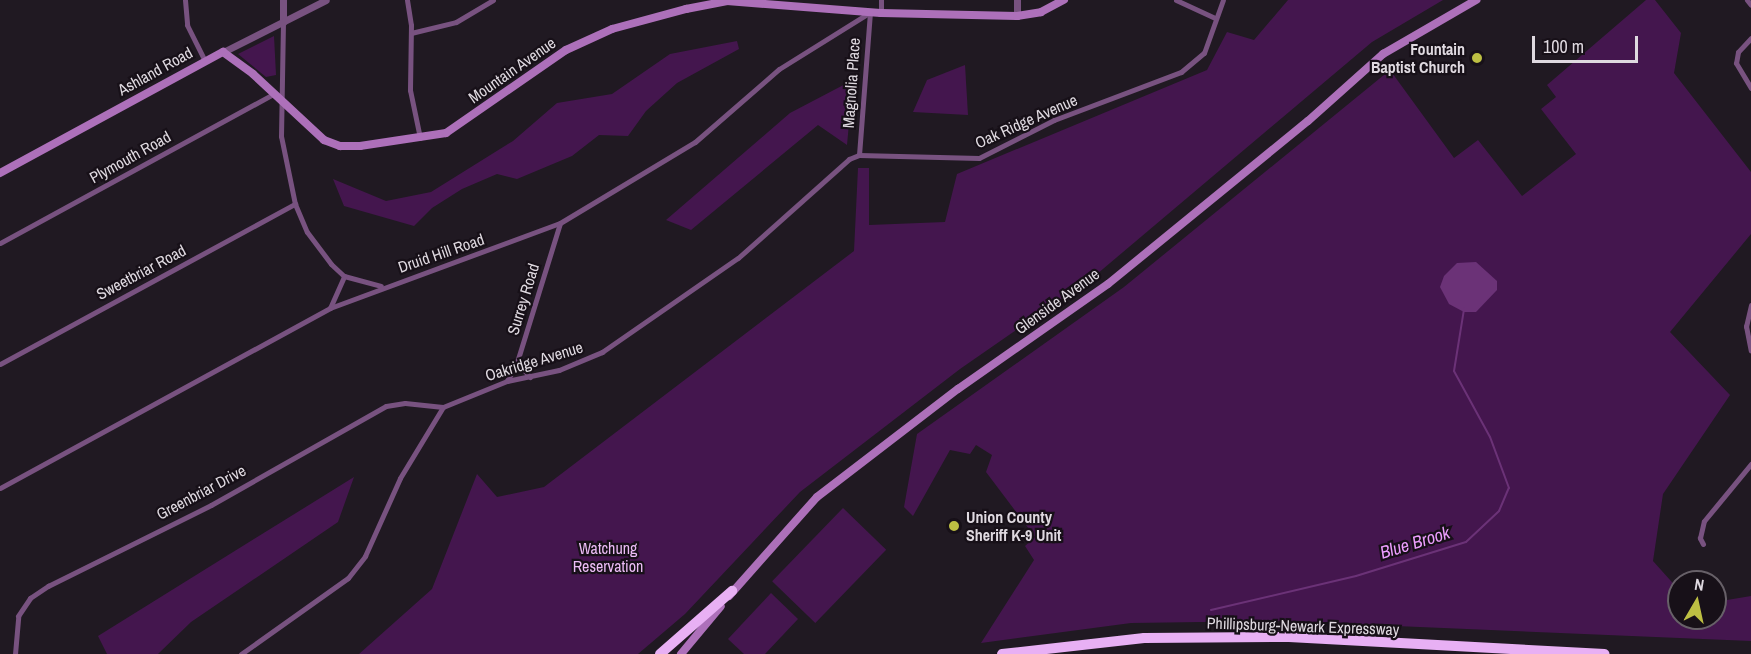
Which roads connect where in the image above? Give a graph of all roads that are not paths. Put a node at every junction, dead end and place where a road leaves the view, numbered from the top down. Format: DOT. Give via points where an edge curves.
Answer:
graph roads {
  1 [pos="185,0"];
  2 [pos="283,0"];
  3 [pos="326,0"];
  4 [pos="407,0"];
  5 [pos="493,0"];
  6 [pos="881,0"];
  7 [pos="1017,0"];
  8 [pos="1064,0"];
  9 [pos="1176,0"];
  10 [pos="1223,0"];
  11 [pos="1476,0"];
  12 [pos="1747,0"];
  13 [pos="1751,5"];
  14 [pos="870,12"];
  15 [pos="881,13"];
  16 [pos="1017,16"];
  17 [pos="1215,18"];
  18 [pos="283,22"];
  19 [pos="411,33"];
  20 [pos="1751,38"];
  21 [pos="223,52"];
  22 [pos="205,61"];
  23 [pos="1751,88"];
  24 [pos="273,94"];
  25 [pos="282,104"];
  26 [pos="420,139"];
  27 [pos="859,155"];
  28 [pos="0,173"];
  29 [pos="295,204"];
  30 [pos="560,223"];
  31 [pos="0,243"];
  32 [pos="344,276"];
  33 [pos="386,286"];
  34 [pos="1751,306"];
  35 [pos="330,308"];
  36 [pos="1751,351"];
  37 [pos="518,362"];
  38 [pos="0,364"];
  39 [pos="530,377"];
  40 [pos="507,381"];
  41 [pos="443,407"];
  42 [pos="1750,467"];
  43 [pos="0,488"];
  44 [pos="1703,544"];
  45 [pos="732,591"];
  46 [pos="15,654"];
  47 [pos="240,654"];
  48 [pos="660,654"];
  49 [pos="681,654"];
  50 [pos="1002,654"];
  51 [pos="1605,654"];
  1 -- 22 [label="street" via="187,25"];
  2 -- 18 [label="street"];
  3 -- 18 [label="street, Ashland Road"];
  4 -- 19 [label="street"];
  5 -- 19 [label="street" via="456,22"];
  6 -- 15 [label="street"];
  7 -- 16 [label="street"];
  8 -- 16 [label="main road, Mountain Avenue" via="1041,12"];
  9 -- 17 [label="street"];
  10 -- 17 [label="street, Oak Ridge Avenue"];
  11 -- 45 [label="main road, Glenside Avenue" via="1383,54 1308,121 1108,284 958,389 817,497"];
  12 -- 13 [label="street"];
  14 -- 15 [label="main road, Mountain Avenue"];
  14 -- 26 [label="main road, Mountain Avenue" via="727,2 635,22 566,50 460,126"];
  14 -- 27 [label="street, Magnolia Place"];
  14 -- 30 [label="street, Druid Hill Road" via="771,74 695,142"];
  15 -- 16 [label="main road, Mountain Avenue"];
  17 -- 27 [label="street, Oak Ridge Avenue" via="1207,49 1191,67 1142,90 1054,120 993,153 964,159"];
  18 -- 21 [label="street, Ashland Road"];
  18 -- 25 [label="street"];
  19 -- 26 [label="street" via="410,90"];
  20 -- 23 [label="street" via="1738,52 1736,63"];
  21 -- 22 [label="main road, Ashland Road"];
  21 -- 24 [label="main road, Mountain Avenue"];
  22 -- 28 [label="main road, Ashland Road"];
  24 -- 25 [label="main road, Mountain Avenue"];
  24 -- 31 [label="street, Plymouth Road"];
  25 -- 26 [label="main road, Mountain Avenue" via="324,140 340,146"];
  25 -- 29 [label="street" via="285,167"];
  27 -- 39 [label="street, Oakridge Avenue" via="830,173 738,258 602,352 580,363"];
  29 -- 32 [label="street" via="318,249"];
  29 -- 38 [label="street, Sweetbriar Road"];
  30 -- 33 [label="street, Druid Hill Road" via="476,257"];
  30 -- 37 [label="street, Surrey Road"];
  32 -- 33 [label="street"];
  32 -- 35 [label="street"];
  33 -- 35 [label="street, Druid Hill Road"];
  34 -- 36 [label="street" via="1746,326"];
  35 -- 43 [label="street, Druid Hill Road"];
  37 -- 39 [label="street"];
  37 -- 40 [label="street, Surrey Road"];
  39 -- 40 [label="street, Oakridge Avenue"];
  40 -- 41 [label="street, Oakridge Avenue"];
  41 -- 46 [label="street, Greenbriar Drive" via="405,403 386,406 211,505 48,586 30,598 18,616"];
  41 -- 47 [label="street" via="417,446 376,537 348,578"];
  42 -- 44 [label="street" via="1704,521 1700,538"];
  45 -- 48 [label="highway"];
  45 -- 49 [label="main road, Glenside Avenue"];
  50 -- 51 [label="highway, Phillipsburg-Newark Expressway" via="1144,638 1290,637"];
}
